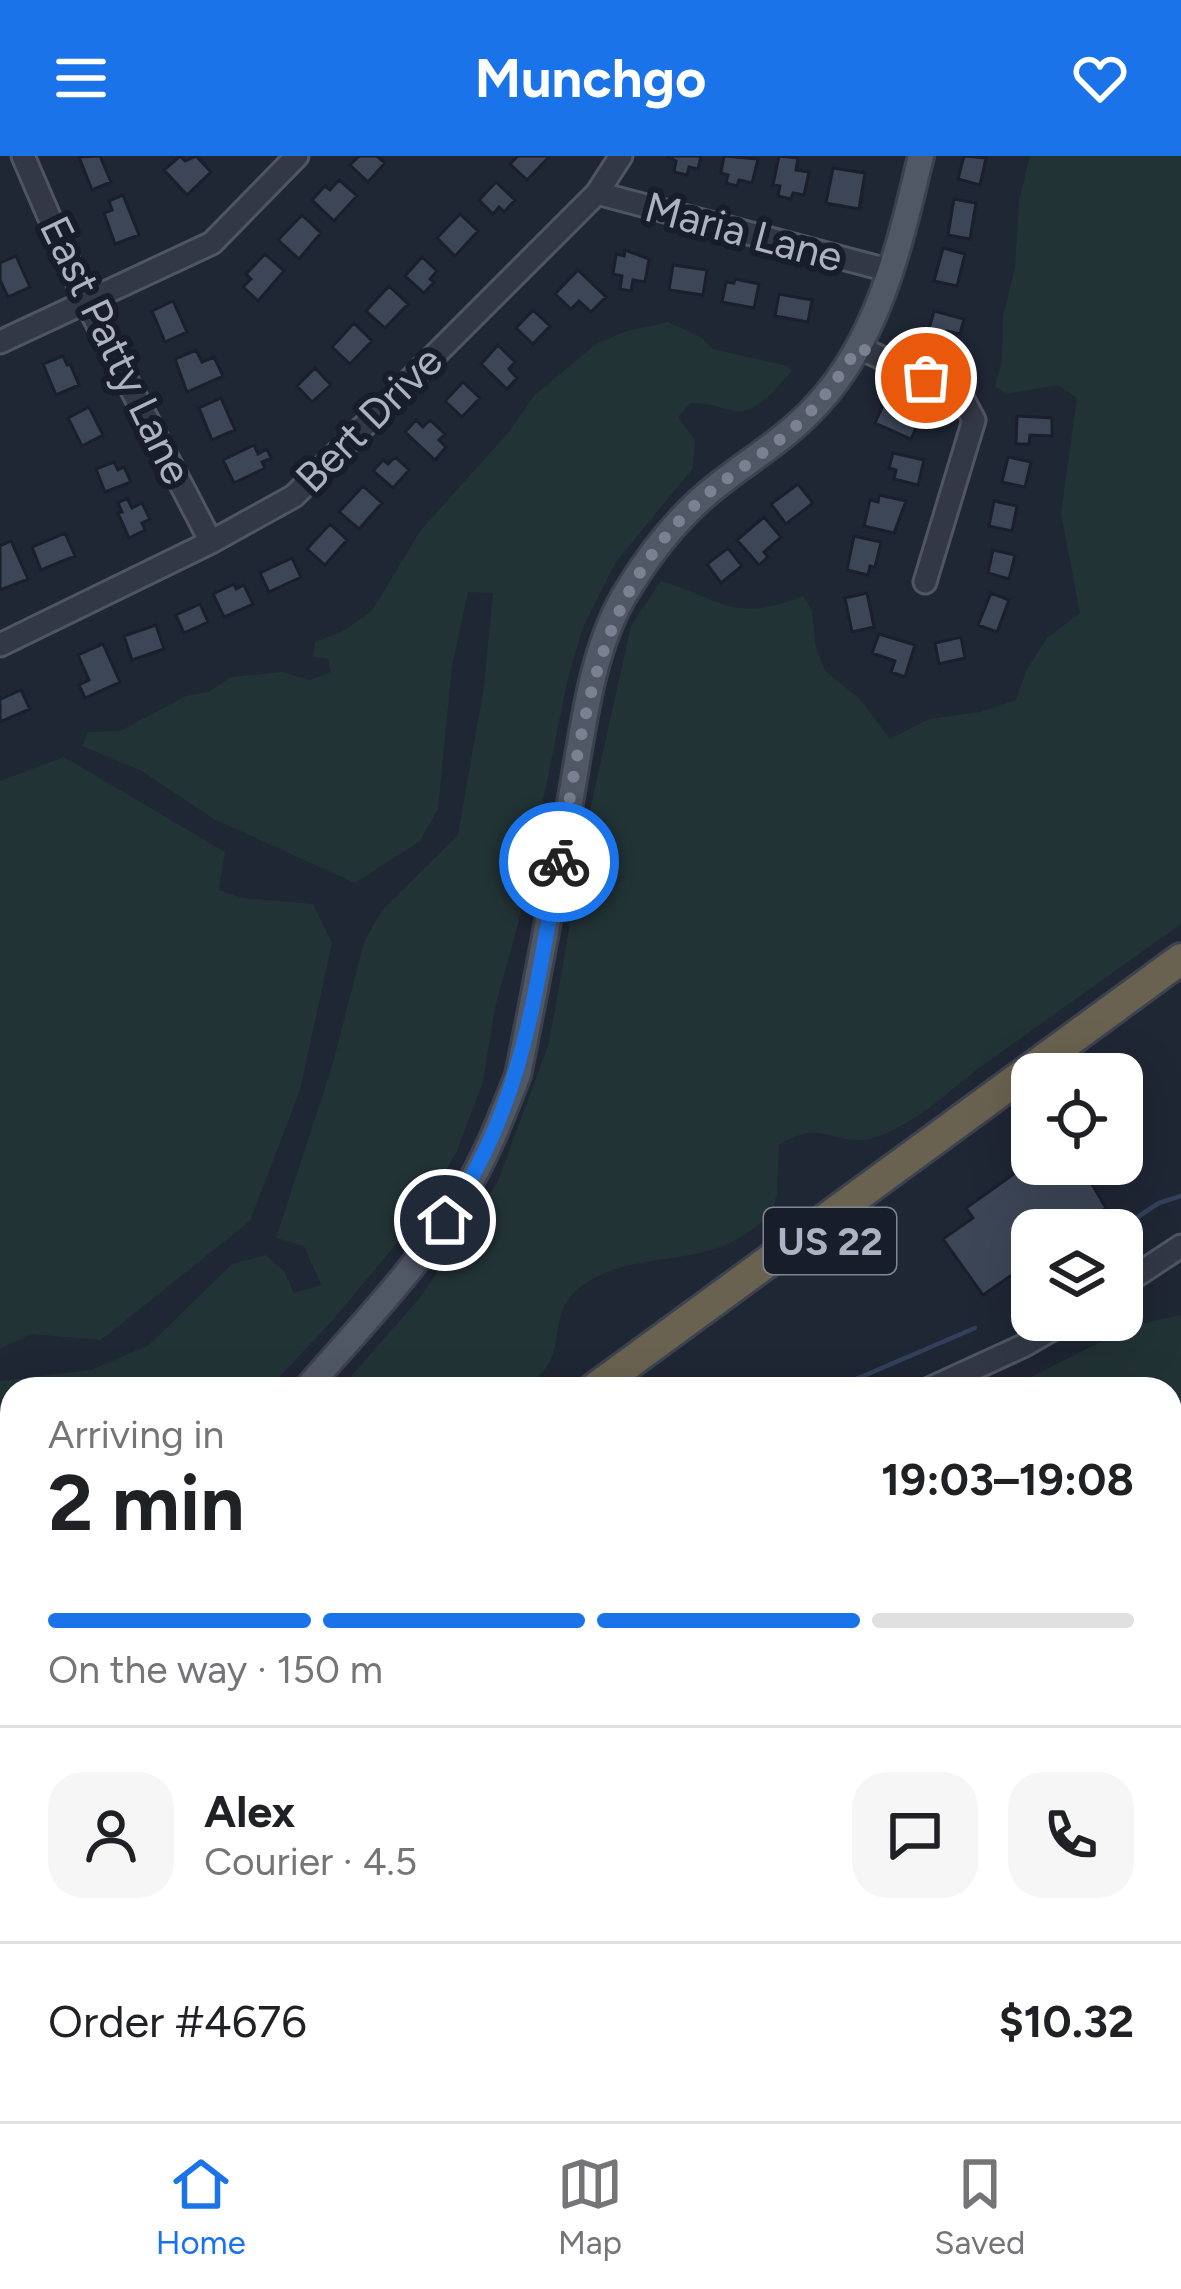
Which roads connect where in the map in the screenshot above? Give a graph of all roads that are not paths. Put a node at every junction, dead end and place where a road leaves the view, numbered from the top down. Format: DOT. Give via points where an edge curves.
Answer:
graph roads {
  1 [pos="23,156"];
  2 [pos="297,156"];
  3 [pos="620,156"];
  4 [pos="921,156"];
  5 [pos="597,193"];
  6 [pos="891,271"];
  7 [pos="86,300"];
  8 [pos="0,342"];
  9 [pos="858,347"];
  10 [pos="211,542"];
  11 [pos="925,582"];
  12 [pos="0,645"];
  13 [pos="1181,959"];
  14 [pos="1181,985"];
  15 [pos="1088,1053"];
  16 [pos="1011,1109"];
  17 [pos="1181,1246"];
  18 [pos="1143,1271"];
  19 [pos="1026,1341"];
  20 [pos="317,1377"];
  21 [pos="608,1377"];
  22 [pos="645,1377"];
  23 [pos="953,1377"];
  1 -- 7 [label="street, East Patty Lane"];
  2 -- 7 [label="street" via="212,243"];
  3 -- 5 [label="street, Bert Drive"];
  4 -- 6 [label="main road"];
  5 -- 6 [label="street, Maria Lane"];
  5 -- 10 [label="street, Bert Drive" via="294,496"];
  6 -- 9 [label="main road"];
  7 -- 8 [label="street"];
  7 -- 10 [label="street, East Patty Lane"];
  9 -- 11 [label="street" via="960,394 974,420"];
  9 -- 20 [label="main road" via="818,404 674,526 621,601 588,703 518,1075 496,1133 406,1275"];
  10 -- 12 [label="street, Bert Drive"];
  13 -- 21 [label="highway, US 22"];
  14 -- 15 [label="highway"];
  16 -- 22 [label="highway, US 22"];
  17 -- 18 [label="street"];
  19 -- 23 [label="street"];
}
